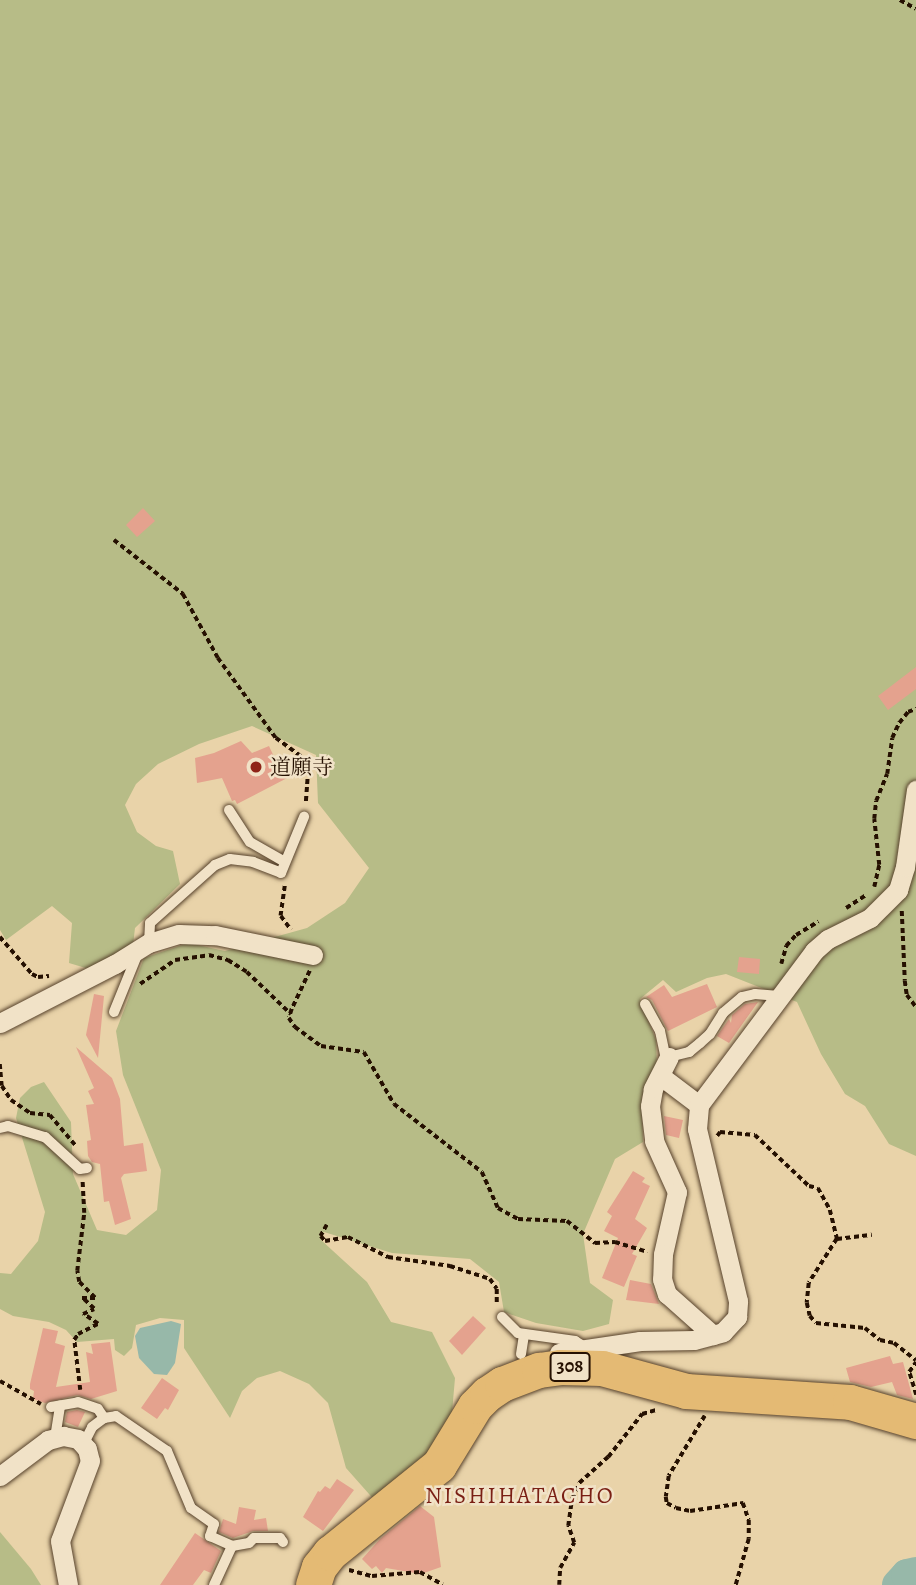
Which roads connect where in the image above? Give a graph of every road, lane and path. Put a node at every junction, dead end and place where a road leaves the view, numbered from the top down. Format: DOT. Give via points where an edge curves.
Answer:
graph roads {
  1 [pos="900,0"];
  2 [pos="916,9"];
  3 [pos="114,540"];
  4 [pos="916,709"];
  5 [pos="916,790"];
  6 [pos="229,810"];
  7 [pos="304,817"];
  8 [pos="285,862"];
  9 [pos="281,873"];
  10 [pos="892,899"];
  11 [pos="839,913"];
  12 [pos="829,917"];
  13 [pos="0,937"];
  14 [pos="144,946"];
  15 [pos="313,955"];
  16 [pos="55,975"];
  17 [pos="781,993"];
  18 [pos="120,997"];
  19 [pos="645,1004"];
  20 [pos="916,1007"];
  21 [pos="114,1012"];
  22 [pos="290,1014"];
  23 [pos="0,1023"];
  24 [pos="669,1058"];
  25 [pos="662,1077"];
  26 [pos="699,1105"];
  27 [pos="0,1128"];
  28 [pos="715,1139"];
  29 [pos="83,1168"];
  30 [pos="327,1225"];
  31 [pos="872,1234"];
  32 [pos="836,1239"];
  33 [pos="665,1246"];
  34 [pos="502,1317"];
  35 [pos="524,1334"];
  36 [pos="713,1335"];
  37 [pos="588,1349"];
  38 [pos="916,1361"];
  39 [pos="530,1362"];
  40 [pos="0,1381"];
  41 [pos="730,1395"];
  42 [pos="916,1395"];
  43 [pos="81,1402"];
  44 [pos="56,1406"];
  45 [pos="665,1408"];
  46 [pos="104,1418"];
  47 [pos="916,1421"];
  48 [pos="55,1438"];
  49 [pos="83,1445"];
  50 [pos="448,1451"];
  51 [pos="0,1476"];
  52 [pos="433,1487"];
  53 [pos="283,1542"];
  54 [pos="232,1546"];
  55 [pos="312,1581"];
  56 [pos="68,1585"];
  57 [pos="214,1585"];
  58 [pos="443,1585"];
  59 [pos="559,1585"];
  60 [pos="736,1585"];
  1 -- 2 [label="path"];
  3 -- 7 [label="path" via="183,594 218,658 276,737 309,762"];
  4 -- 11 [label="path" via="903,718 892,738 887,774 876,802 877,880 872,891"];
  5 -- 10 [label="street" via="905,867"];
  6 -- 8 [label="lane" via="250,842"];
  7 -- 8 [label="lane"];
  8 -- 9 [label="lane"];
  9 -- 14 [label="lane" via="230,859 215,865 150,923"];
  9 -- 15 [label="path" via="285,900 281,916 288,929 310,942"];
  10 -- 17 [label="street" via="870,918 828,939"];
  10 -- 20 [label="path" via="900,905 904,918 905,981"];
  12 -- 17 [label="path" via="809,926 786,946 779,977"];
  13 -- 16 [label="path" via="32,974"];
  14 -- 15 [label="street" via="179,934 215,935"];
  14 -- 18 [label="lane"];
  14 -- 23 [label="street"];
  15 -- 22 [label="path"];
  17 -- 24 [label="lane" via="742,998 723,1013 700,1043"];
  17 -- 26 [label="street"];
  18 -- 21 [label="lane"];
  18 -- 22 [label="path" via="175,960 209,955 247,972"];
  19 -- 24 [label="lane"];
  22 -- 33 [label="path" via="295,1027 321,1046 364,1052 394,1104 482,1172 498,1208 507,1214 518,1219 567,1221 595,1243 615,1242 654,1253"];
  24 -- 25 [label="street"];
  25 -- 26 [label="street"];
  25 -- 33 [label="street" via="653,1089 651,1120 659,1155 677,1192"];
  26 -- 36 [label="street" via="697,1129 738,1301 737,1317 723,1332"];
  27 -- 29 [label="lane" via="8,1126 45,1137"];
  28 -- 32 [label="path" via="720,1132 755,1135 809,1186 818,1188 830,1210"];
  29 -- 43 [label="path" via="79,1282 95,1298 82,1298 94,1309 83,1314 98,1324 74,1340"];
  30 -- 34 [label="path" via="321,1236 325,1241 348,1237 388,1257 450,1266 490,1279 497,1289 497,1310"];
  31 -- 32 [label="path"];
  32 -- 38 [label="path" via="809,1283 810,1316 822,1325 865,1328"];
  33 -- 36 [label="street" via="662,1279 667,1294"];
  34 -- 35 [label="lane"];
  35 -- 37 [label="lane" via="575,1341"];
  35 -- 39 [label="lane"];
  36 -- 37 [label="street"];
  37 -- 39 [label="street" via="539,1354"];
  38 -- 42 [label="path" via="909,1372"];
  39 -- 41 [label="highway, 308" via="602,1368 686,1391"];
  39 -- 50 [label="highway, 308" via="475,1406"];
  40 -- 44 [label="path" via="33,1401"];
  41 -- 47 [label="highway, 308" via="850,1402"];
  41 -- 60 [label="path" via="706,1414 669,1476 666,1497 676,1508 700,1511 743,1503 749,1539"];
  43 -- 44 [label="lane"];
  43 -- 46 [label="lane" via="98,1409"];
  44 -- 48 [label="lane"];
  45 -- 59 [label="path" via="642,1414 608,1457 579,1483 568,1525 574,1543 560,1568"];
  46 -- 49 [label="lane" via="92,1427"];
  46 -- 54 [label="lane" via="116,1416 167,1451 191,1508 214,1524 210,1536"];
  48 -- 49 [label="street" via="78,1438"];
  48 -- 51 [label="street"];
  49 -- 56 [label="street" via="90,1461 60,1541"];
  50 -- 52 [label="lane" via="451,1463"];
  50 -- 55 [label="highway, 308" via="439,1465 330,1553"];
  53 -- 54 [label="lane" via="280,1538 254,1538 249,1544"];
  54 -- 57 [label="lane"];
  55 -- 58 [label="path" via="339,1570 372,1576 420,1572"];
}
